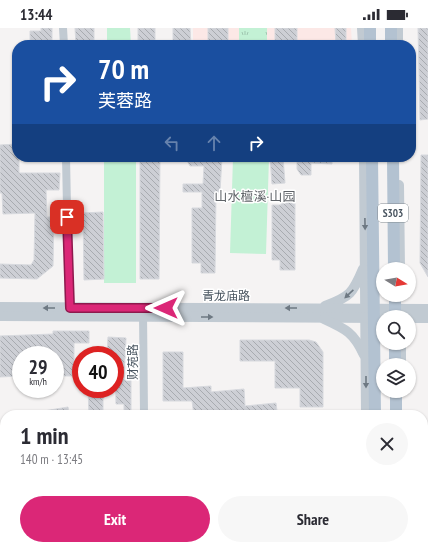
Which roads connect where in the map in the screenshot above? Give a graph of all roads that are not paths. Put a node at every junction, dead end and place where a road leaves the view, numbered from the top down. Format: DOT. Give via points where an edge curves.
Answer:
graph roads {
  1 [pos="63,28"];
  2 [pos="362,28"];
  3 [pos="370,28"];
  4 [pos="391,28"];
  5 [pos="398,28"];
  6 [pos="64,40"];
  7 [pos="363,40"];
  8 [pos="370,40"];
  9 [pos="391,40"];
  10 [pos="398,40"];
  11 [pos="66,162"];
  12 [pos="364,162"];
  13 [pos="372,162"];
  14 [pos="393,162"];
  15 [pos="399,162"];
  16 [pos="394,262"];
  17 [pos="400,262"];
  18 [pos="365,266"];
  19 [pos="0,307"];
  20 [pos="70,308"];
  21 [pos="428,308"];
  22 [pos="413,310"];
  23 [pos="144,312"];
  24 [pos="320,313"];
  25 [pos="372,314"];
  26 [pos="0,316"];
  27 [pos="416,318"];
  28 [pos="428,318"];
  29 [pos="366,358"];
  30 [pos="396,398"];
  31 [pos="401,398"];
  32 [pos="144,410"];
  33 [pos="366,410"];
  34 [pos="375,410"];
  35 [pos="396,410"];
  36 [pos="402,410"];
  1 -- 6 [label="street"];
  2 -- 7 [label="street"];
  3 -- 8 [label="main road"];
  4 -- 9 [label="main road"];
  5 -- 10 [label="street"];
  11 -- 20 [label="street"];
  12 -- 18 [label="street, one-way"];
  13 -- 25 [label="main road, S303"];
  14 -- 16 [label="main road, S303"];
  15 -- 17 [label="street"];
  18 -- 24 [label="street, one-way" via="355,288 344,299"];
  18 -- 25 [label="street"];
  20 -- 19 [label="street, 青龙庙路, one-way"];
  20 -- 23 [label="street, 青龙庙路"];
  21 -- 22 [label="street, 青龙庙路"];
  23 -- 24 [label="street, 青龙庙路"];
  23 -- 26 [label="street, 青龙庙路"];
  23 -- 32 [label="street, 财苑路"];
  24 -- 25 [label="street, 青龙庙路"];
  24 -- 29 [label="street" via="357,339"];
  25 -- 29 [label="street"];
  25 -- 34 [label="main road, S303"];
  27 -- 28 [label="street"];
  29 -- 33 [label="street, one-way"];
  30 -- 35 [label="main road"];
  31 -- 36 [label="street"];
}
